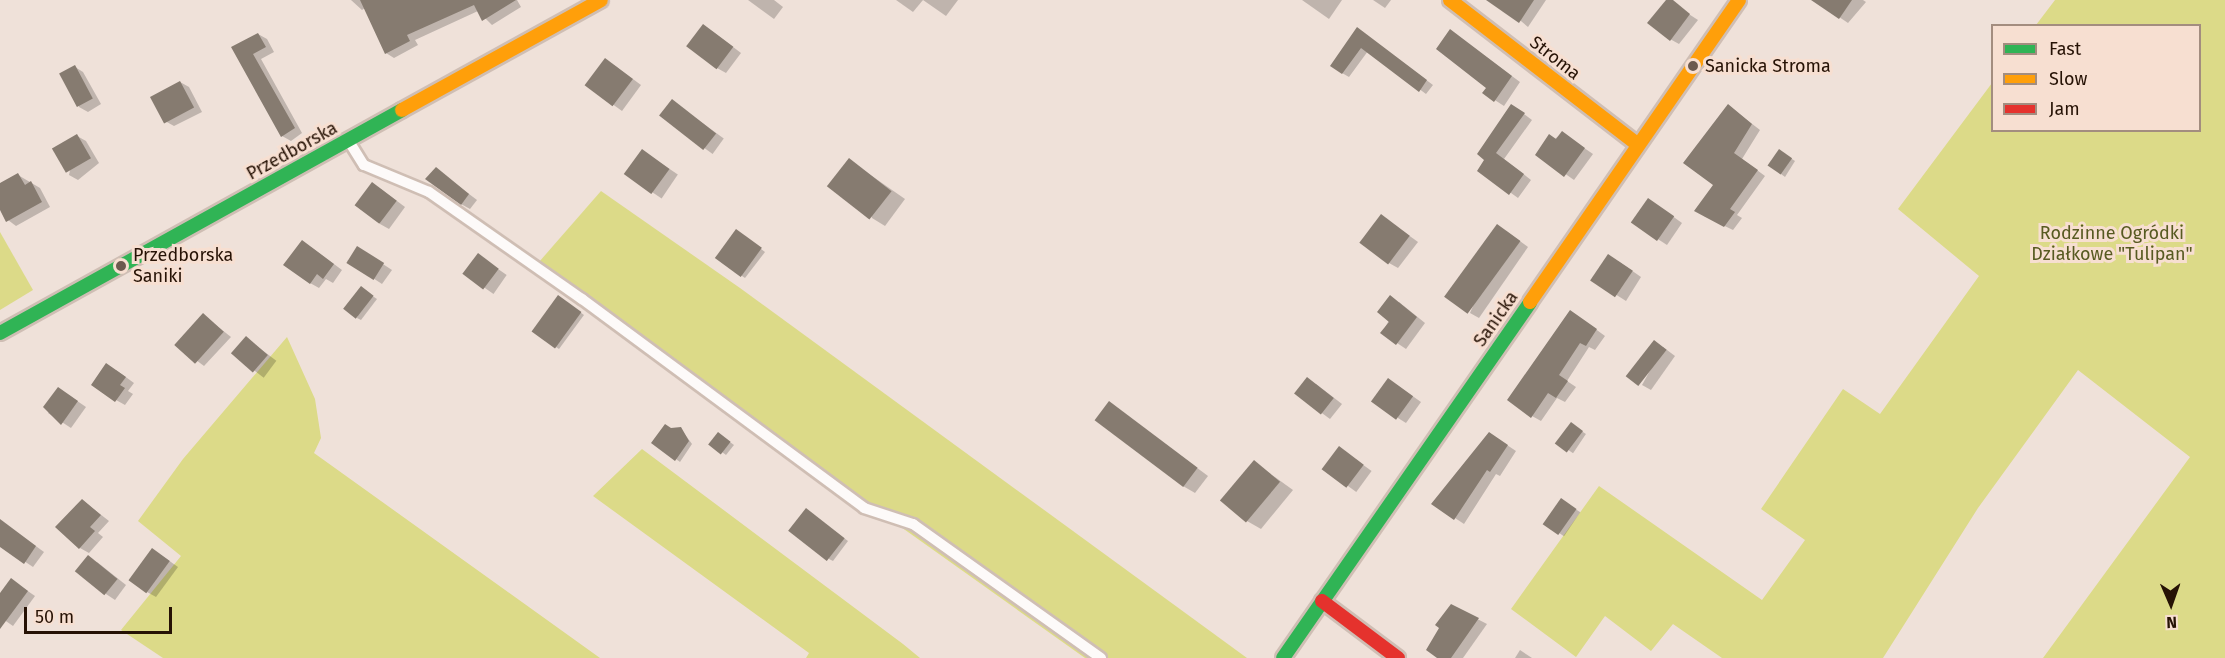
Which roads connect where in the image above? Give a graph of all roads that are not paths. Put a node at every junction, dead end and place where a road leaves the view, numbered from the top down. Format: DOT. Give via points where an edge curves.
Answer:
graph roads {
  1 [pos="601,0"];
  2 [pos="1450,0"];
  3 [pos="1739,0"];
  4 [pos="348,141"];
  5 [pos="1638,145"];
  6 [pos="0,333"];
  7 [pos="1322,601"];
  8 [pos="1101,658"];
  9 [pos="1283,658"];
  10 [pos="1398,658"];
  1 -- 4 [label="street, Przedborska"];
  2 -- 5 [label="street, Stroma"];
  3 -- 5 [label="street, Sanicka"];
  4 -- 6 [label="street, Przedborska"];
  4 -- 8 [label="lane" via="364,165 429,192 582,299 864,508 913,524"];
  5 -- 7 [label="street, Sanicka"];
  7 -- 9 [label="street, Sanicka"];
  7 -- 10 [label="street"];
}
